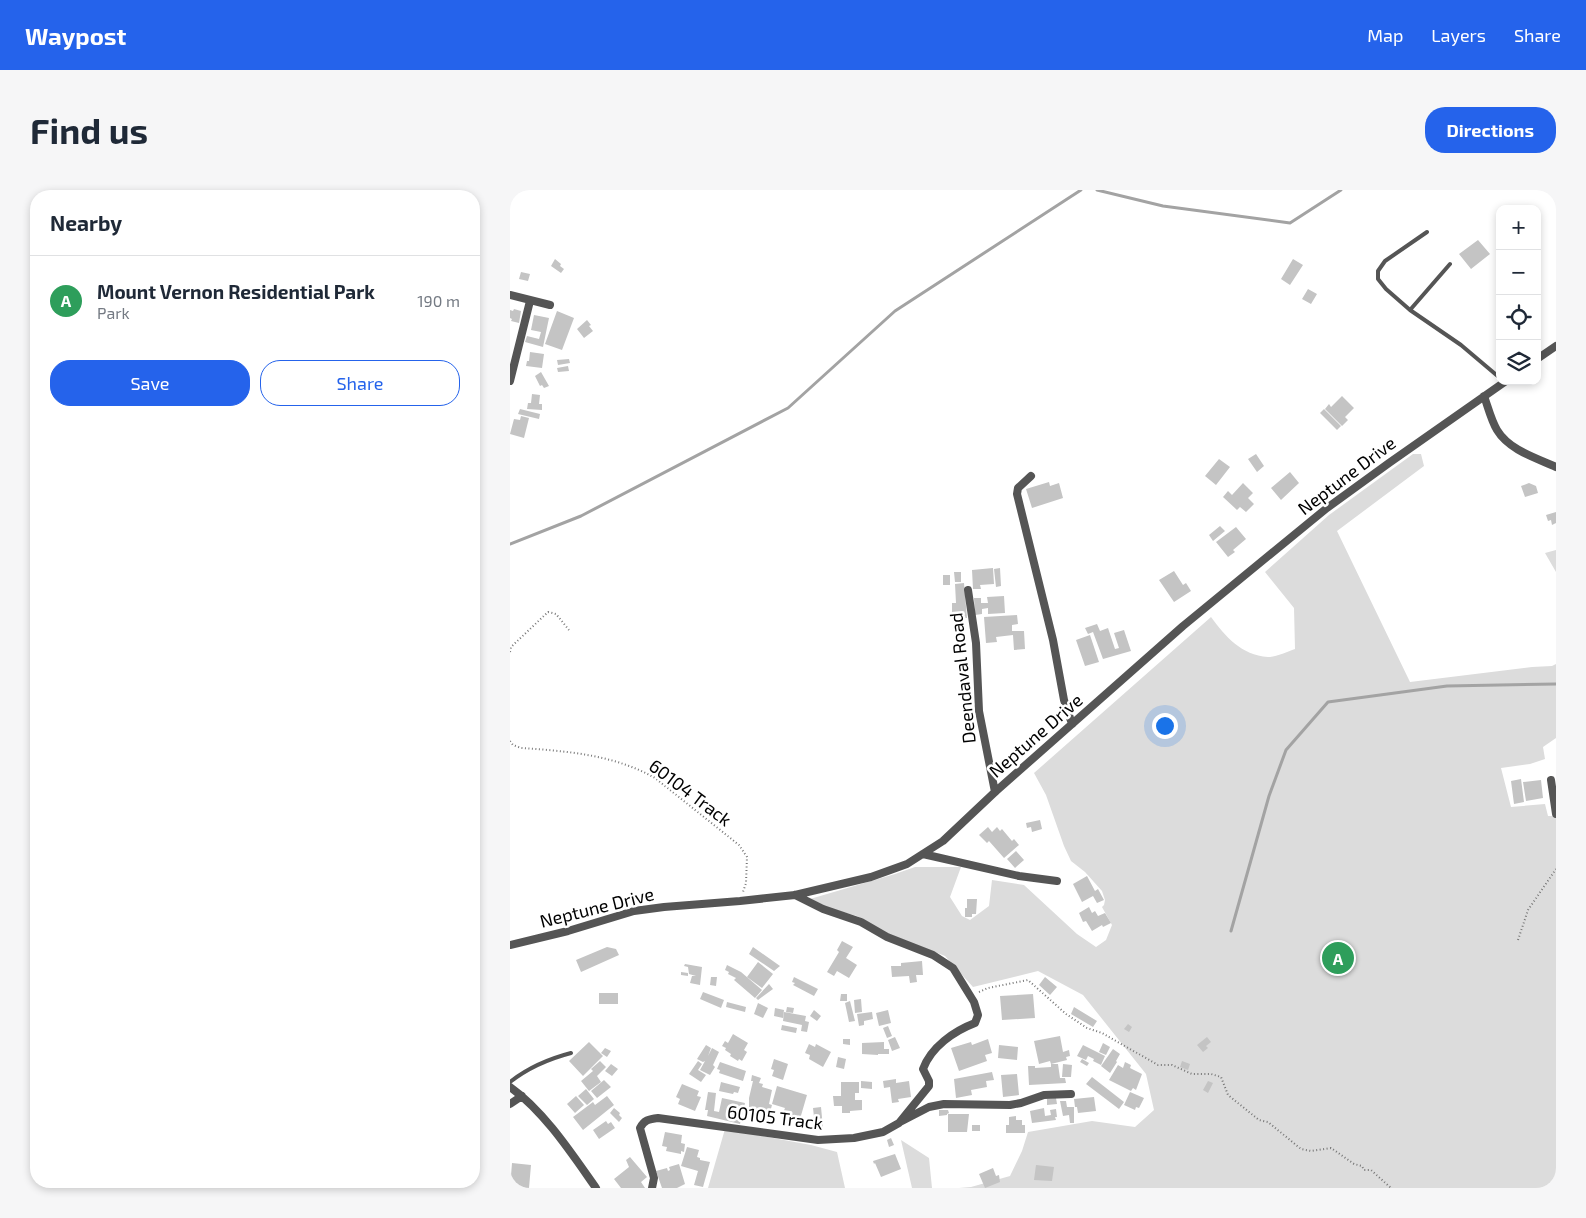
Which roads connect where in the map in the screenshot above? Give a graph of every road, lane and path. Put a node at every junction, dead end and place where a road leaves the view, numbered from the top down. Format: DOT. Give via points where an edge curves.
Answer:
graph roads {
  1 [pos="1427,232"];
  2 [pos="1450,264"];
  3 [pos="510,295"];
  4 [pos="530,301"];
  5 [pos="550,305"];
  6 [pos="1410,310"];
  7 [pos="1556,346"];
  8 [pos="1541,356"];
  9 [pos="1496,375"];
  10 [pos="510,381"];
  11 [pos="1498,385"];
  12 [pos="1484,396"];
  13 [pos="1556,467"];
  14 [pos="1031,476"];
  15 [pos="968,590"];
  16 [pos="569,630"];
  17 [pos="510,652"];
  18 [pos="1072,724"];
  19 [pos="510,740"];
  20 [pos="1551,780"];
  21 [pos="995,792"];
  22 [pos="1556,814"];
  23 [pos="923,854"];
  24 [pos="1556,869"];
  25 [pos="1057,881"];
  26 [pos="795,895"];
  27 [pos="740,901"];
  28 [pos="1518,940"];
  29 [pos="510,945"];
  30 [pos="970,995"];
  31 [pos="571,1053"];
  32 [pos="510,1082"];
  33 [pos="510,1087"];
  34 [pos="1071,1094"];
  35 [pos="522,1096"];
  36 [pos="510,1104"];
  37 [pos="899,1123"];
  38 [pos="1390,1187"];
  39 [pos="596,1188"];
  40 [pos="652,1188"];
  41 [pos="1396,1188"];
  1 -- 6 [label="lane" via="1385,262 1378,271 1378,279 1386,289"];
  2 -- 6 [label="lane"];
  3 -- 4 [label="street"];
  4 -- 5 [label="street"];
  4 -- 10 [label="street"];
  6 -- 9 [label="lane" via="1461,345"];
  7 -- 8 [label="street"];
  11 -- 12 [label="street, Neptune Drive"];
  12 -- 13 [label="street" via="1496,429 1505,441"];
  12 -- 18 [label="street, Neptune Drive" via="1312,520 1183,626"];
  14 -- 18 [label="street" via="1018,488 1017,494"];
  15 -- 21 [label="street, Deendaval Road" via="976,643 979,711"];
  16 -- 17 [label="path" via="556,614 548,612 511,647"];
  18 -- 21 [label="street, Neptune Drive"];
  19 -- 27 [label="path, 60104 Track" via="521,748 603,757 640,769 655,778 738,845 746,857 746,883"];
  20 -- 22 [label="street"];
  21 -- 23 [label="street, Neptune Drive" via="943,841"];
  23 -- 25 [label="street" via="1019,876"];
  23 -- 26 [label="street, Neptune Drive" via="907,864 871,877"];
  24 -- 28 [label="path" via="1528,910"];
  26 -- 27 [label="street, Neptune Drive"];
  26 -- 30 [label="street, 60105 Track" via="933,954 953,968"];
  27 -- 29 [label="street, Neptune Drive" via="634,911"];
  30 -- 37 [label="street, 60105 Track" via="978,1018 937,1046 928,1056 923,1069 930,1081 929,1086"];
  30 -- 38 [label="path" via="1028,980 1087,1028 1158,1064 1172,1065 1192,1074 1221,1077 1228,1095 1301,1149 1331,1148 1364,1170 1372,1170"];
  31 -- 32 [label="lane" via="550,1058"];
  33 -- 35 [label="street"];
  34 -- 37 [label="street" via="1044,1095 1010,1105 944,1104"];
  35 -- 36 [label="street"];
  35 -- 39 [label="street" via="568,1149"];
  37 -- 40 [label="street, 60105 Track" via="883,1132 864,1136 818,1140 652,1119 640,1128 654,1178"];
  38 -- 41 [label="path"];
}
